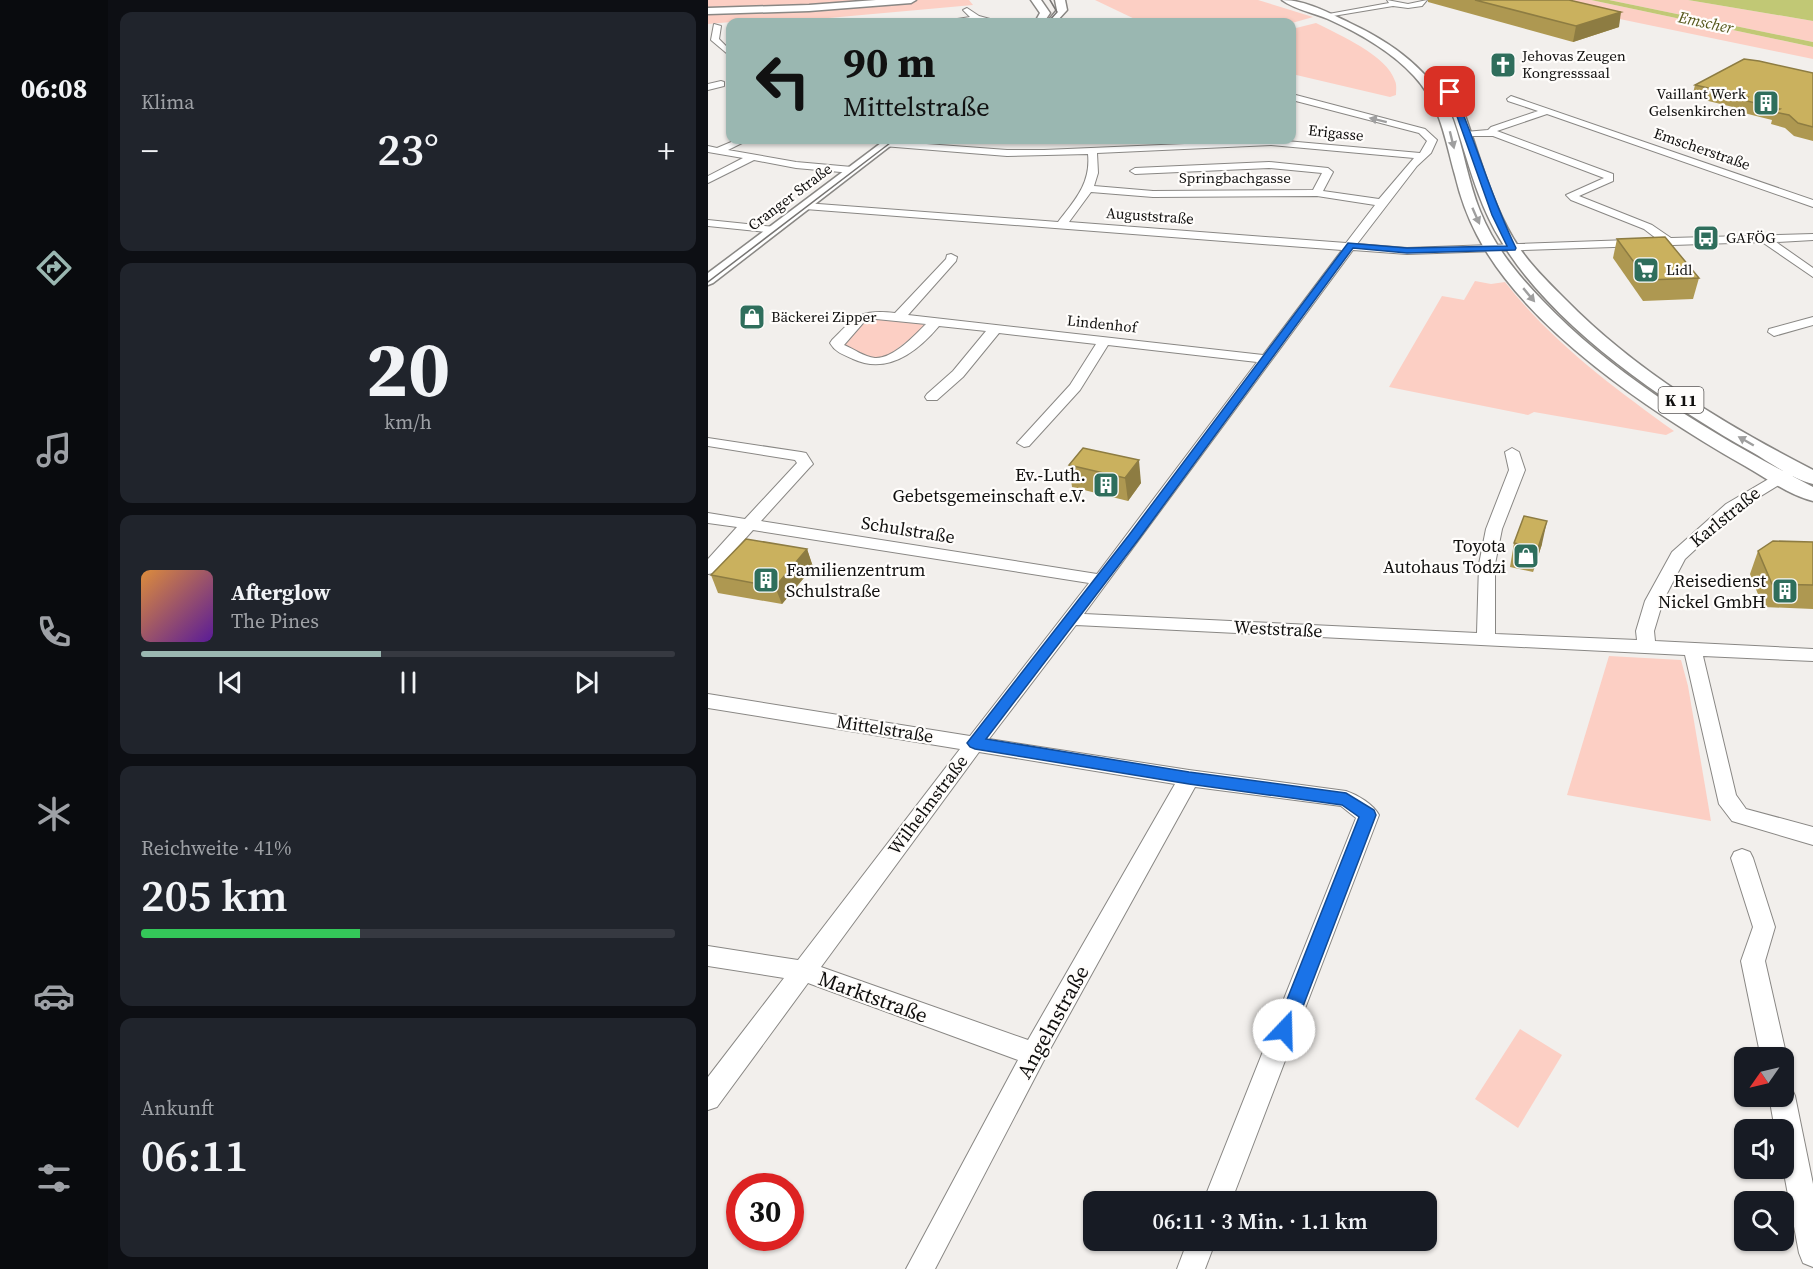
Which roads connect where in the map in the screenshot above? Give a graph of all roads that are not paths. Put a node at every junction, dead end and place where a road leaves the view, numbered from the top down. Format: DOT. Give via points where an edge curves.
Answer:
graph roads {
  1 [pos="875,0"];
  2 [pos="911,0"];
  3 [pos="1036,0"];
  4 [pos="1060,0"];
  5 [pos="1287,0"];
  6 [pos="1303,0"];
  7 [pos="1423,0"];
  8 [pos="1390,1"];
  9 [pos="708,10"];
  10 [pos="967,10"];
  11 [pos="1333,14"];
  12 [pos="976,18"];
  13 [pos="1046,18"];
  14 [pos="1051,18"];
  15 [pos="717,26"];
  16 [pos="713,45"];
  17 [pos="1428,67"];
  18 [pos="721,84"];
  19 [pos="1444,84"];
  20 [pos="708,87"];
  21 [pos="1296,99"];
  22 [pos="1511,99"];
  23 [pos="1547,111"];
  24 [pos="1467,130"];
  25 [pos="1494,131"];
  26 [pos="731,144"];
  27 [pos="886,144"];
  28 [pos="910,144"];
  29 [pos="1195,144"];
  30 [pos="1292,144"];
  31 [pos="712,150"];
  32 [pos="1092,150"];
  33 [pos="1421,156"];
  34 [pos="751,158"];
  35 [pos="852,170"];
  36 [pos="1135,171"];
  37 [pos="708,180"];
  38 [pos="1088,189"];
  39 [pos="1317,194"];
  40 [pos="1382,203"];
  41 [pos="1813,204"];
  42 [pos="805,206"];
  43 [pos="708,223"];
  44 [pos="1061,225"];
  45 [pos="775,230"];
  46 [pos="1813,237"];
  47 [pos="1765,239"];
  48 [pos="1670,243"];
  49 [pos="1351,245"];
  50 [pos="1512,248"];
  51 [pos="1492,249"];
  52 [pos="951,257"];
  53 [pos="1813,273"];
  54 [pos="708,280"];
  55 [pos="898,318"];
  56 [pos="1813,321"];
  57 [pos="935,322"];
  58 [pos="995,329"];
  59 [pos="1774,332"];
  60 [pos="1105,340"];
  61 [pos="1266,359"];
  62 [pos="932,397"];
  63 [pos="708,442"];
  64 [pos="1024,443"];
  65 [pos="1512,452"];
  66 [pos="1796,475"];
  67 [pos="1813,495"];
  68 [pos="708,518"];
  69 [pos="750,524"];
  70 [pos="708,569"];
  71 [pos="1101,580"];
  72 [pos="1070,619"];
  73 [pos="1486,639"];
  74 [pos="1646,646"];
  75 [pos="1693,650"];
  76 [pos="1813,655"];
  77 [pos="708,701"];
  78 [pos="975,743"];
  79 [pos="1189,778"];
  80 [pos="1813,836"];
  81 [pos="1742,858"];
  82 [pos="708,956"];
  83 [pos="803,971"];
  84 [pos="1772,1047"];
  85 [pos="1034,1054"];
  86 [pos="708,1098"];
  87 [pos="1785,1107"];
  88 [pos="1221,1191"];
  89 [pos="1809,1205"];
  90 [pos="1198,1251"];
  91 [pos="1813,1253"];
  92 [pos="920,1269"];
  93 [pos="1191,1269"];
  1 -- 9 [label="main road"];
  2 -- 9 [label="main road"];
  3 -- 13 [label="main road"];
  4 -- 14 [label="main road" via="1062,10"];
  5 -- 11 [label="main road, K 11"];
  6 -- 11 [label="main road, K 11"];
  7 -- 8 [label="street" via="1413,6"];
  8 -- 11 [label="street"];
  10 -- 12 [label="street"];
  11 -- 17 [label="main road, K 11" via="1391,40"];
  11 -- 51 [label="main road, K 11, one-way" via="1406,62 1433,90 1446,118 1462,181"];
  15 -- 16 [label="street"];
  18 -- 20 [label="street"];
  19 -- 24 [label="main road, K 11"];
  33 -- 21 [label="street, Wilhelmstraße, one-way" via="1432,140 1422,131"];
  22 -- 23 [label="street, Emscherstraße"];
  23 -- 25 [label="street"];
  23 -- 41 [label="street, Emscherstraße"];
  24 -- 25 [label="street"];
  24 -- 50 [label="main road, K 11" via="1496,215"];
  25 -- 48 [label="street" via="1610,176 1571,195 1648,227"];
  26 -- 31 [label="street"];
  27 -- 35 [label="main road, Cranger Straße"];
  28 -- 32 [label="street, Erigasse" via="1007,153"];
  29 -- 32 [label="street, Erigasse"];
  30 -- 33 [label="street, Erigasse"];
  31 -- 34 [label="street"];
  32 -- 38 [label="street" via="1095,175"];
  33 -- 40 [label="street, Wilhelmstraße"];
  34 -- 35 [label="street"];
  34 -- 37 [label="street"];
  35 -- 42 [label="main road, Cranger Straße"];
  36 -- 39 [label="street" via="1269,165 1324,170 1328,172"];
  38 -- 39 [label="street, Springbachgasse" via="1154,194"];
  38 -- 44 [label="street"];
  39 -- 40 [label="street, Springbachgasse"];
  40 -- 49 [label="street, Wilhelmstraße"];
  42 -- 44 [label="street, Auguststraße"];
  42 -- 45 [label="main road, Cranger Straße"];
  43 -- 45 [label="street"];
  44 -- 49 [label="street, Auguststraße"];
  45 -- 54 [label="main road, Cranger Straße"];
  46 -- 47 [label="street"];
  47 -- 48 [label="street"];
  47 -- 53 [label="street"];
  48 -- 50 [label="street"];
  49 -- 51 [label="street, Auguststraße" via="1407,251"];
  49 -- 61 [label="street, Wilhelmstraße"];
  50 -- 51 [label="street"];
  66 -- 50 [label="main road, K 11, one-way" via="1610,349 1574,319"];
  51 -- 66 [label="main road, K 11, one-way" via="1536,304 1617,375 1685,422"];
  52 -- 55 [label="street"];
  55 -- 57 [label="street, Lindenhof"];
  55 -- 57 [label="street, Lindenhof" via="876,315 860,319 839,339 839,347 872,362 883,362 916,341"];
  56 -- 59 [label="street"];
  57 -- 58 [label="street, Lindenhof"];
  58 -- 60 [label="street, Lindenhof"];
  58 -- 62 [label="street" via="958,374"];
  60 -- 61 [label="street, Lindenhof"];
  60 -- 64 [label="street" via="1075,387"];
  61 -- 71 [label="street, Wilhelmstraße"];
  63 -- 69 [label="street" via="801,456 805,464"];
  65 -- 73 [label="street" via="1517,470 1494,529 1487,564"];
  66 -- 67 [label="main road, K 11"];
  66 -- 74 [label="street, Karlstraße" via="1732,507 1678,556 1654,601 1645,631"];
  68 -- 69 [label="street, Schulstraße"];
  69 -- 70 [label="street"];
  69 -- 71 [label="street, Schulstraße"];
  71 -- 72 [label="street, Wilhelmstraße"];
  72 -- 73 [label="street, Weststraße"];
  72 -- 78 [label="street, Wilhelmstraße"];
  73 -- 74 [label="street, Weststraße"];
  74 -- 75 [label="street, Weststraße"];
  75 -- 76 [label="street, Weststraße"];
  75 -- 80 [label="street" via="1726,798 1740,815"];
  77 -- 78 [label="street, Mittelstraße"];
  78 -- 79 [label="street, Mittelstraße"];
  78 -- 83 [label="street, Wilhelmstraße"];
  79 -- 85 [label="street, Angelnstraße"];
  79 -- 88 [label="street, Mittelstraße" via="1346,799 1368,815"];
  81 -- 84 [label="street" via="1764,927 1753,961"];
  82 -- 83 [label="street, Marktstraße"];
  83 -- 85 [label="street, Marktstraße"];
  83 -- 86 [label="street, Wilhelmstraße"];
  85 -- 92 [label="street, Angelnstraße"];
  87 -- 89 [label="street"];
  89 -- 91 [label="street"];
  90 -- 93 [label="street"];
}
